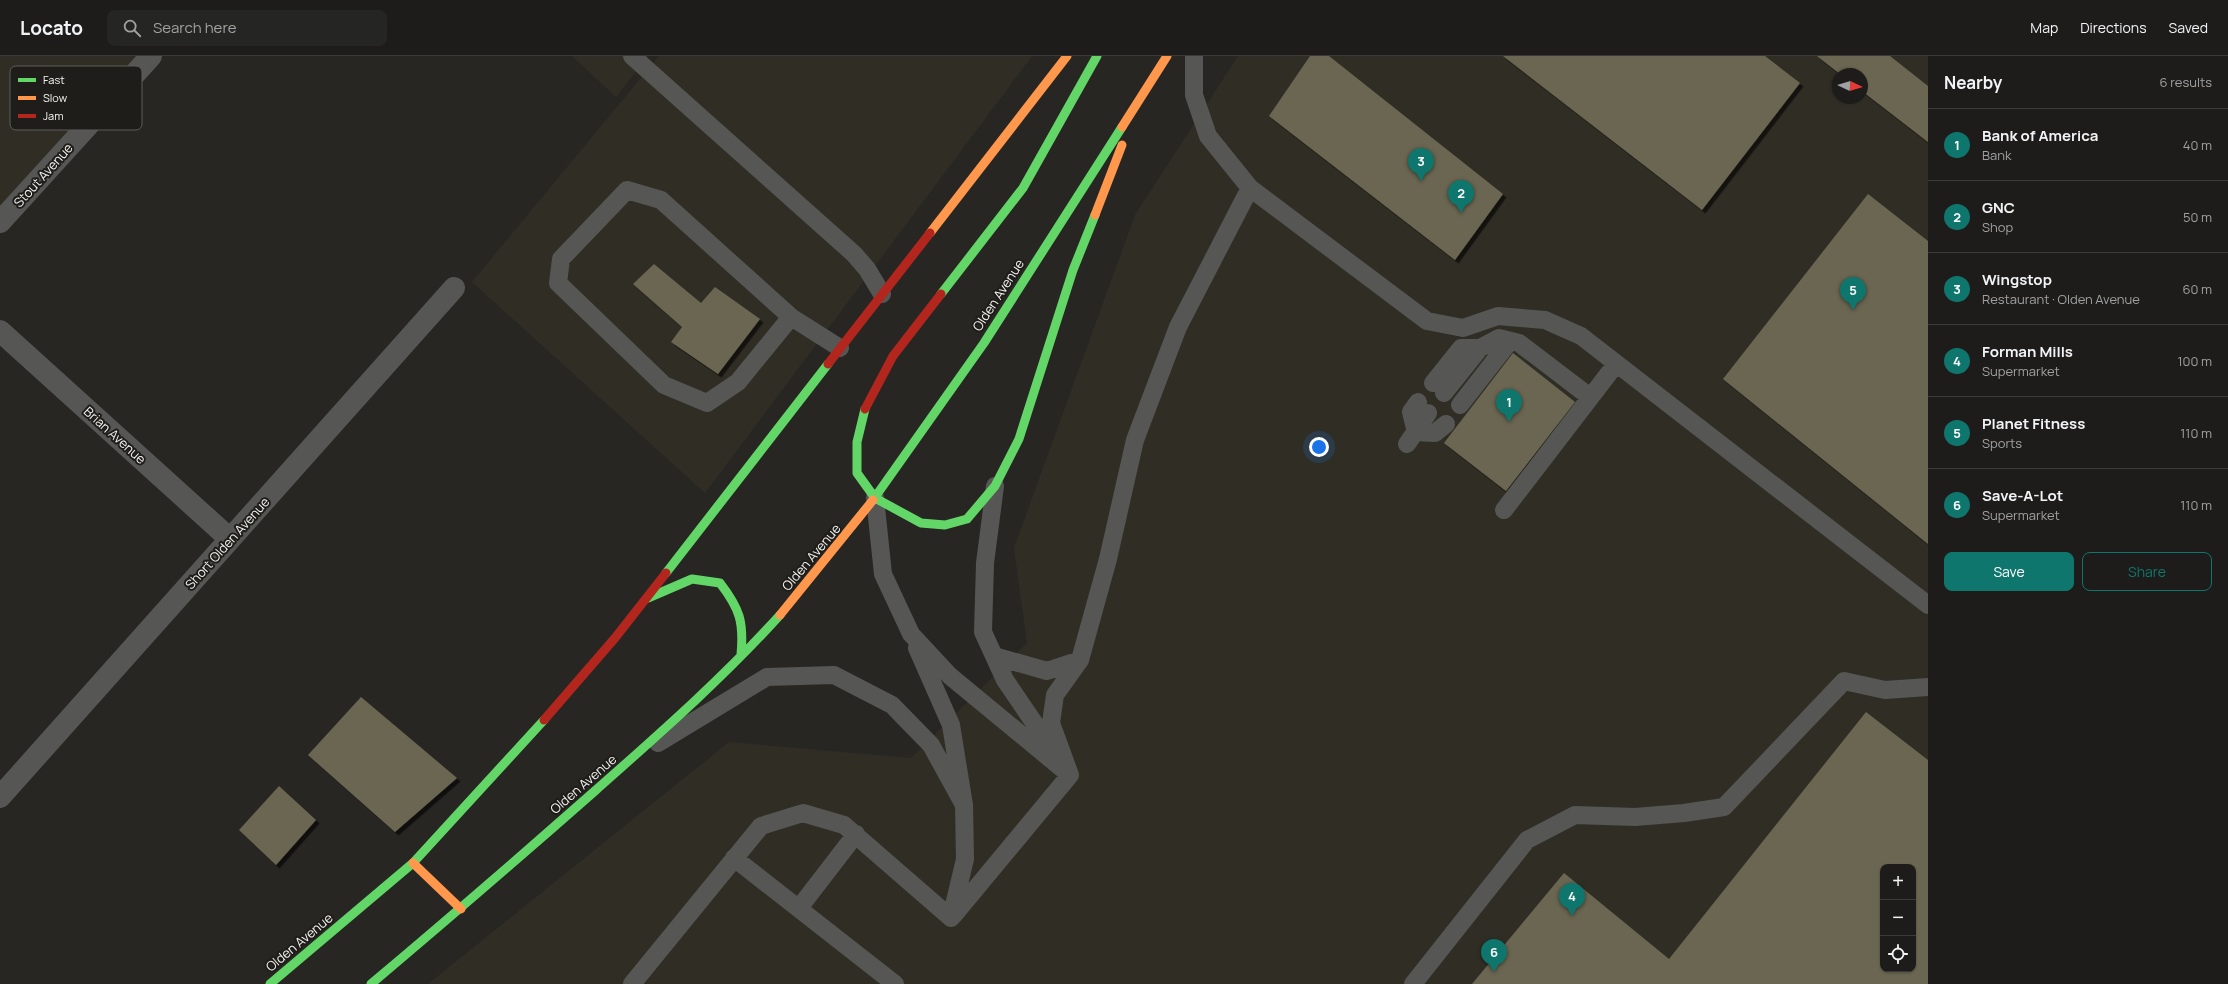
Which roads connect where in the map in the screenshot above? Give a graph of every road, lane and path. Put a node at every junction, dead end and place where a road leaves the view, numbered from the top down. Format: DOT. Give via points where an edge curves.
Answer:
graph roads {
  1 [pos="151,56"];
  2 [pos="632,56"];
  3 [pos="1067,56"];
  4 [pos="1097,56"];
  5 [pos="1167,56"];
  6 [pos="1194,56"];
  7 [pos="142,66"];
  8 [pos="1140,98"];
  9 [pos="84,130"];
  10 [pos="1250,188"];
  11 [pos="0,222"];
  12 [pos="454,288"];
  13 [pos="882,294"];
  14 [pos="791,317"];
  15 [pos="0,331"];
  16 [pos="1510,341"];
  17 [pos="840,348"];
  18 [pos="1616,364"];
  19 [pos="1439,388"];
  20 [pos="1590,397"];
  21 [pos="1460,405"];
  22 [pos="1423,408"];
  23 [pos="1446,424"];
  24 [pos="995,486"];
  25 [pos="875,498"];
  26 [pos="1504,510"];
  27 [pos="230,539"];
  28 [pos="646,599"];
  29 [pos="1928,605"];
  30 [pos="911,634"];
  31 [pos="741,655"];
  32 [pos="994,656"];
  33 [pos="1080,660"];
  34 [pos="1928,687"];
  35 [pos="627,763"];
  36 [pos="1070,775"];
  37 [pos="0,797"];
  38 [pos="964,805"];
  39 [pos="856,834"];
  40 [pos="734,858"];
  41 [pos="413,863"];
  42 [pos="799,908"];
  43 [pos="461,909"];
  44 [pos="951,918"];
  45 [pos="270,984"];
  46 [pos="371,984"];
  47 [pos="632,984"];
  48 [pos="895,984"];
  49 [pos="1413,984"];
  1 -- 7 [label="street, Stout Avenue"];
  2 -- 13 [label="lane" via="854,254 867,269"];
  3 -- 13 [label="main road, Olden Avenue"];
  4 -- 25 [label="main road" via="1023,188 893,356 866,404 857,442 857,473"];
  5 -- 8 [label="main road, Olden Avenue"];
  6 -- 10 [label="lane" via="1194,95 1208,136"];
  8 -- 24 [label="main road" via="1073,270 1020,439"];
  8 -- 25 [label="main road, Olden Avenue" via="969,364"];
  9 -- 11 [label="street, Stout Avenue"];
  10 -- 18 [label="lane" via="1427,321 1463,328 1498,316 1545,320 1581,336"];
  10 -- 33 [label="lane" via="1178,327 1138,433 1108,559"];
  12 -- 27 [label="street, Short Olden Avenue"];
  13 -- 17 [label="main road, Olden Avenue"];
  14 -- 14 [label="lane" via="661,200 627,190 561,259 558,283 664,385 707,403 738,382"];
  14 -- 17 [label="lane"];
  15 -- 27 [label="street, Brian Avenue"];
  16 -- 19 [label="lane" via="1499,338 1480,348"];
  16 -- 20 [label="lane" via="1519,343"];
  16 -- 21 [label="lane"];
  17 -- 28 [label="main road, Olden Avenue"];
  18 -- 20 [label="lane"];
  18 -- 29 [label="lane"];
  20 -- 26 [label="lane"];
  22 -- 23 [label="lane" via="1412,438 1435,433"];
  24 -- 25 [label="main road" via="968,519 945,524 921,523"];
  24 -- 32 [label="lane" via="985,562 983,632"];
  25 -- 30 [label="lane" via="883,574"];
  25 -- 31 [label="main road, Olden Avenue" via="778,618"];
  27 -- 37 [label="street, Short Olden Avenue"];
  28 -- 31 [label="main road" via="692,579 720,583 737,605 744,629"];
  28 -- 41 [label="main road, Olden Avenue" via="513,756"];
  30 -- 36 [label="lane" via="950,676"];
  30 -- 38 [label="lane" via="951,725"];
  31 -- 35 [label="main road, Olden Avenue" via="705,693"];
  32 -- 33 [label="lane" via="1047,671"];
  32 -- 36 [label="lane" via="1005,680"];
  33 -- 36 [label="lane" via="1055,695 1051,723"];
  34 -- 49 [label="lane" via="1885,690 1844,681 1724,807 1684,814 1635,817 1575,815 1527,840"];
  35 -- 38 [label="lane" via="767,677 834,675 892,705 931,745"];
  35 -- 43 [label="main road, Olden Avenue"];
  36 -- 44 [label="lane"];
  38 -- 44 [label="lane" via="965,859"];
  39 -- 40 [label="lane" via="844,825 803,813 761,826"];
  39 -- 42 [label="lane"];
  39 -- 44 [label="lane"];
  40 -- 42 [label="lane"];
  40 -- 47 [label="lane"];
  41 -- 43 [label="main road"];
  41 -- 45 [label="main road, Olden Avenue"];
  42 -- 48 [label="lane"];
  43 -- 46 [label="main road, Olden Avenue"];
}
